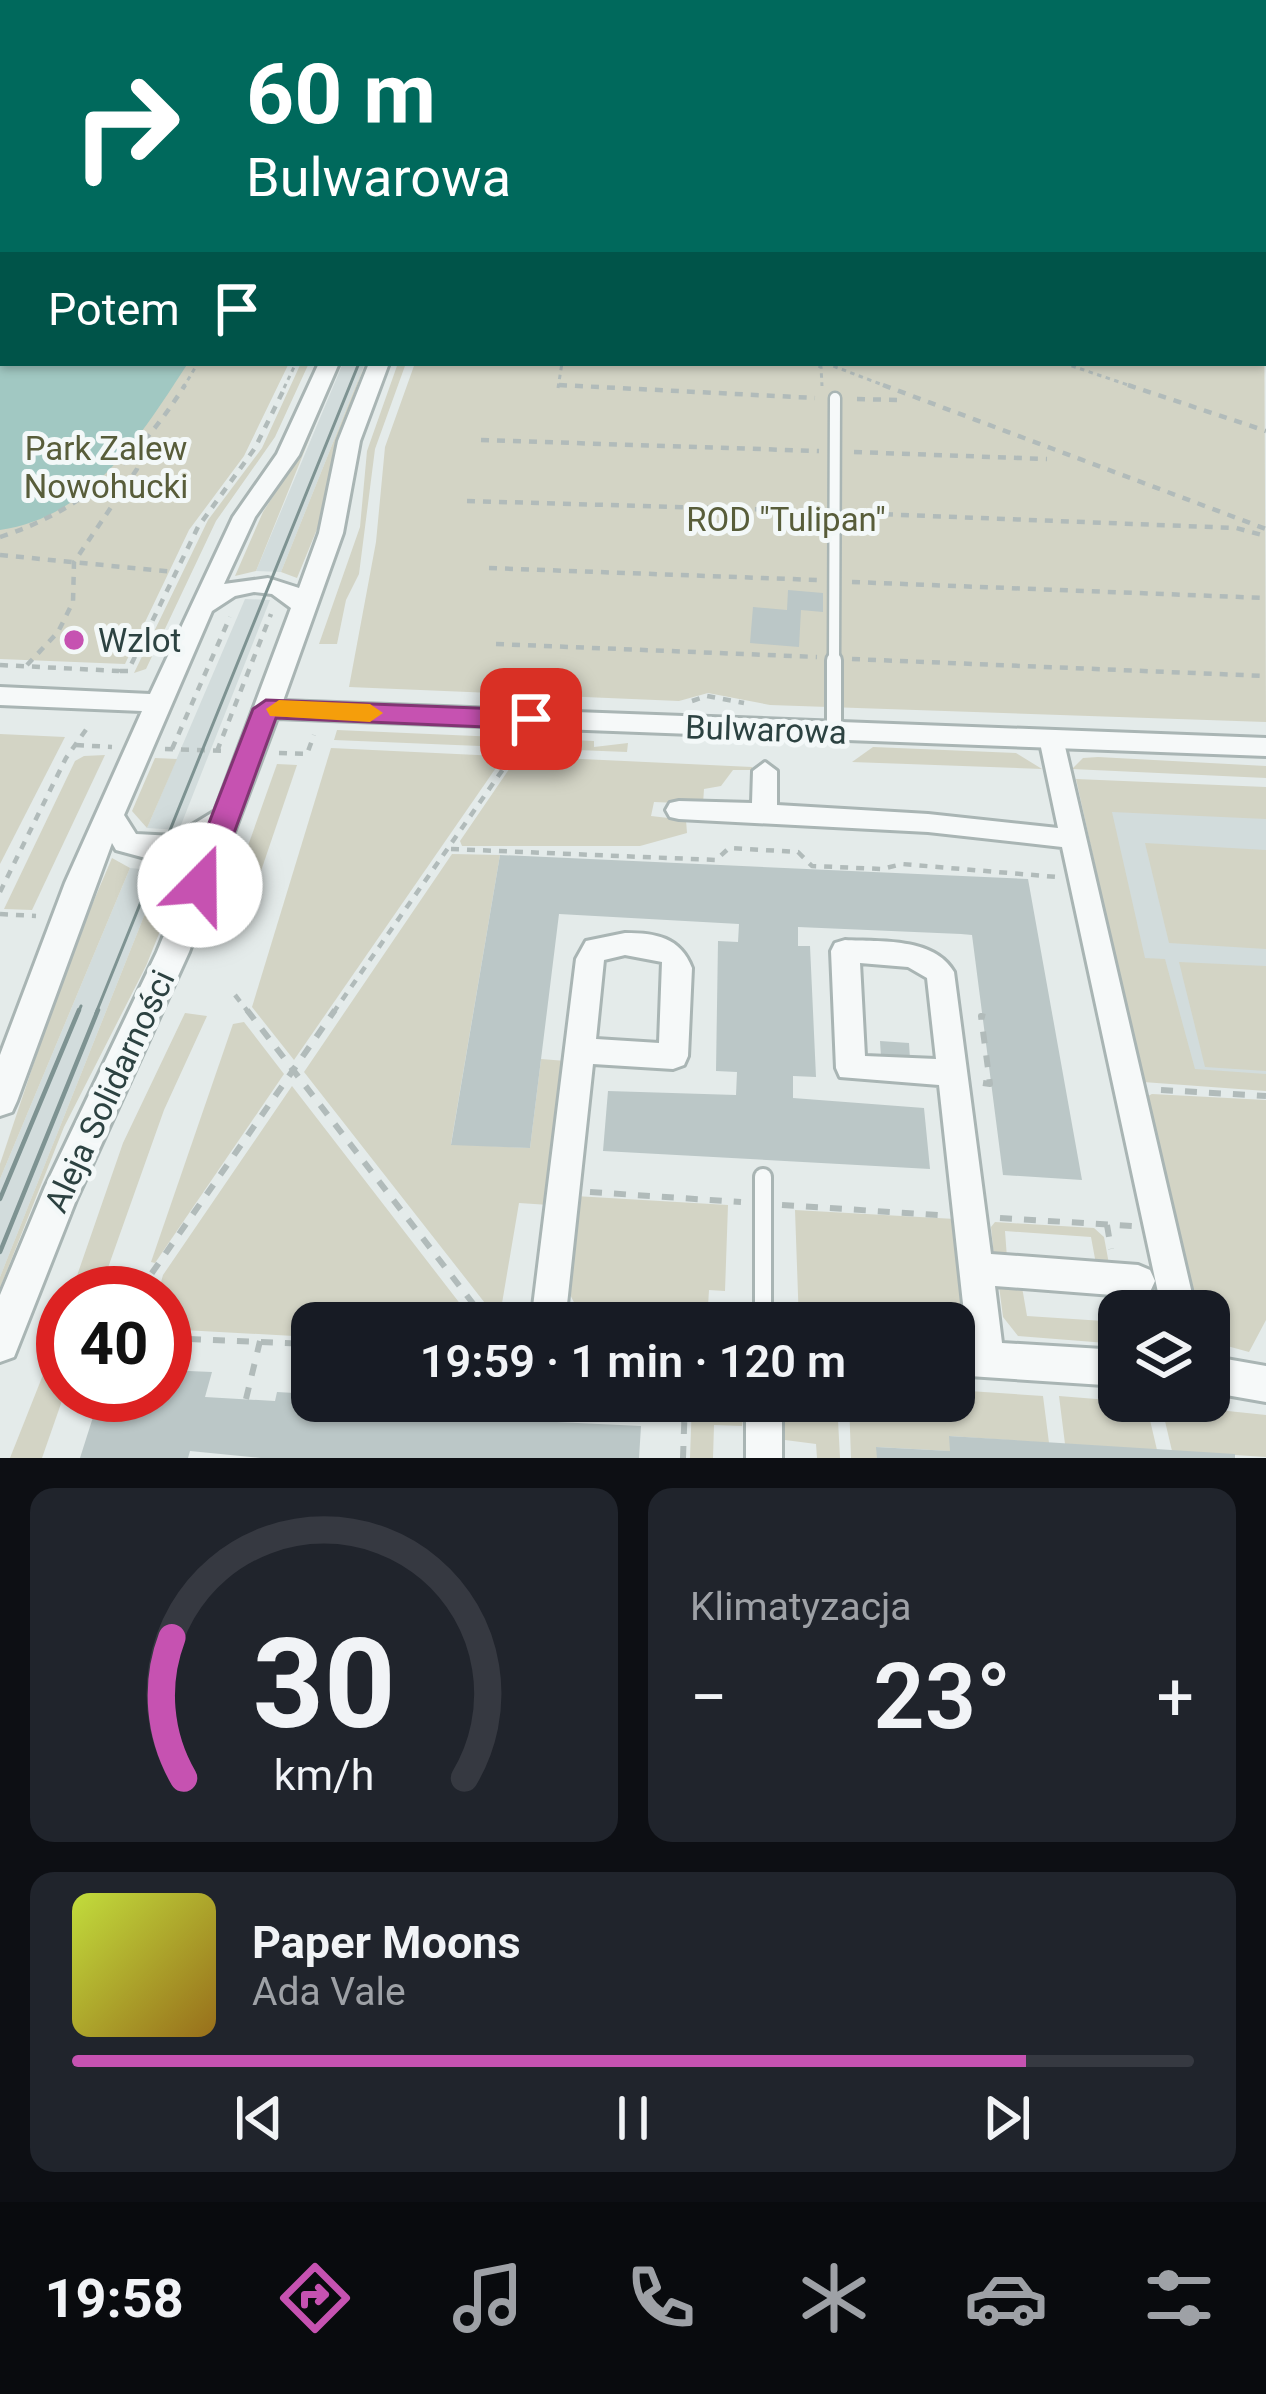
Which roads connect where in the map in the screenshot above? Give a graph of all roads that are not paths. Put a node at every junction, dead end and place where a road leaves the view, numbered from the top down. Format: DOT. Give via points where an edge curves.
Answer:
graph roads {
  1 [pos="328,366"];
  2 [pos="378,366"];
  3 [pos="835,398"];
  4 [pos="304,606"];
  5 [pos="201,607"];
  6 [pos="10,686"];
  7 [pos="160,703"];
  8 [pos="266,709"];
  9 [pos="834,731"];
  10 [pos="1051,738"];
  11 [pos="1266,747"];
  12 [pos="765,771"];
  13 [pos="679,810"];
  14 [pos="764,813"];
  15 [pos="110,815"];
  16 [pos="227,817"];
  17 [pos="1073,839"];
  18 [pos="582,1051"];
  19 [pos="954,1073"];
  20 [pos="0,1101"];
  21 [pos="763,1177"];
  22 [pos="977,1269"];
  23 [pos="1126,1272"];
  24 [pos="1175,1290"];
  25 [pos="551,1302"];
  26 [pos="763,1302"];
  27 [pos="975,1302"];
  28 [pos="0,1342"];
  29 [pos="975,1358"];
  30 [pos="1098,1367"];
  31 [pos="1230,1378"];
  32 [pos="1266,1384"];
  33 [pos="764,1422"];
  34 [pos="764,1458"];
  1 -- 5 [label="street" via="288,455 244,517"];
  2 -- 4 [label="street, Aleja Solidarności"];
  3 -- 9 [label="lane"];
  4 -- 5 [label="street" via="288,590 256,584"];
  4 -- 8 [label="street, Aleja Solidarności"];
  5 -- 7 [label="street"];
  6 -- 7 [label="street"];
  7 -- 15 [label="street"];
  8 -- 9 [label="street, Bulwarowa"];
  8 -- 16 [label="street, Aleja Solidarności"];
  9 -- 10 [label="street, Bulwarowa"];
  10 -- 11 [label="street, Bulwarowa"];
  10 -- 17 [label="street"];
  12 -- 14 [label="street"];
  13 -- 14 [label="street"];
  14 -- 17 [label="street"];
  15 -- 16 [label="street" via="125,842 154,850 194,840"];
  15 -- 20 [label="street"];
  16 -- 28 [label="street, Aleja Solidarności"];
  17 -- 24 [label="street"];
  18 -- 18 [label="street" via="673,1056 674,955 613,944 592,951"];
  18 -- 25 [label="street"];
  19 -- 19 [label="street" via="935,966 903,954 845,951 851,1068"];
  19 -- 22 [label="street"];
  21 -- 26 [label="lane"];
  22 -- 23 [label="street"];
  22 -- 27 [label="street"];
  29 -- 30 [label="street"];
  31 -- 32 [label="street"];
  33 -- 34 [label="street"];
}
